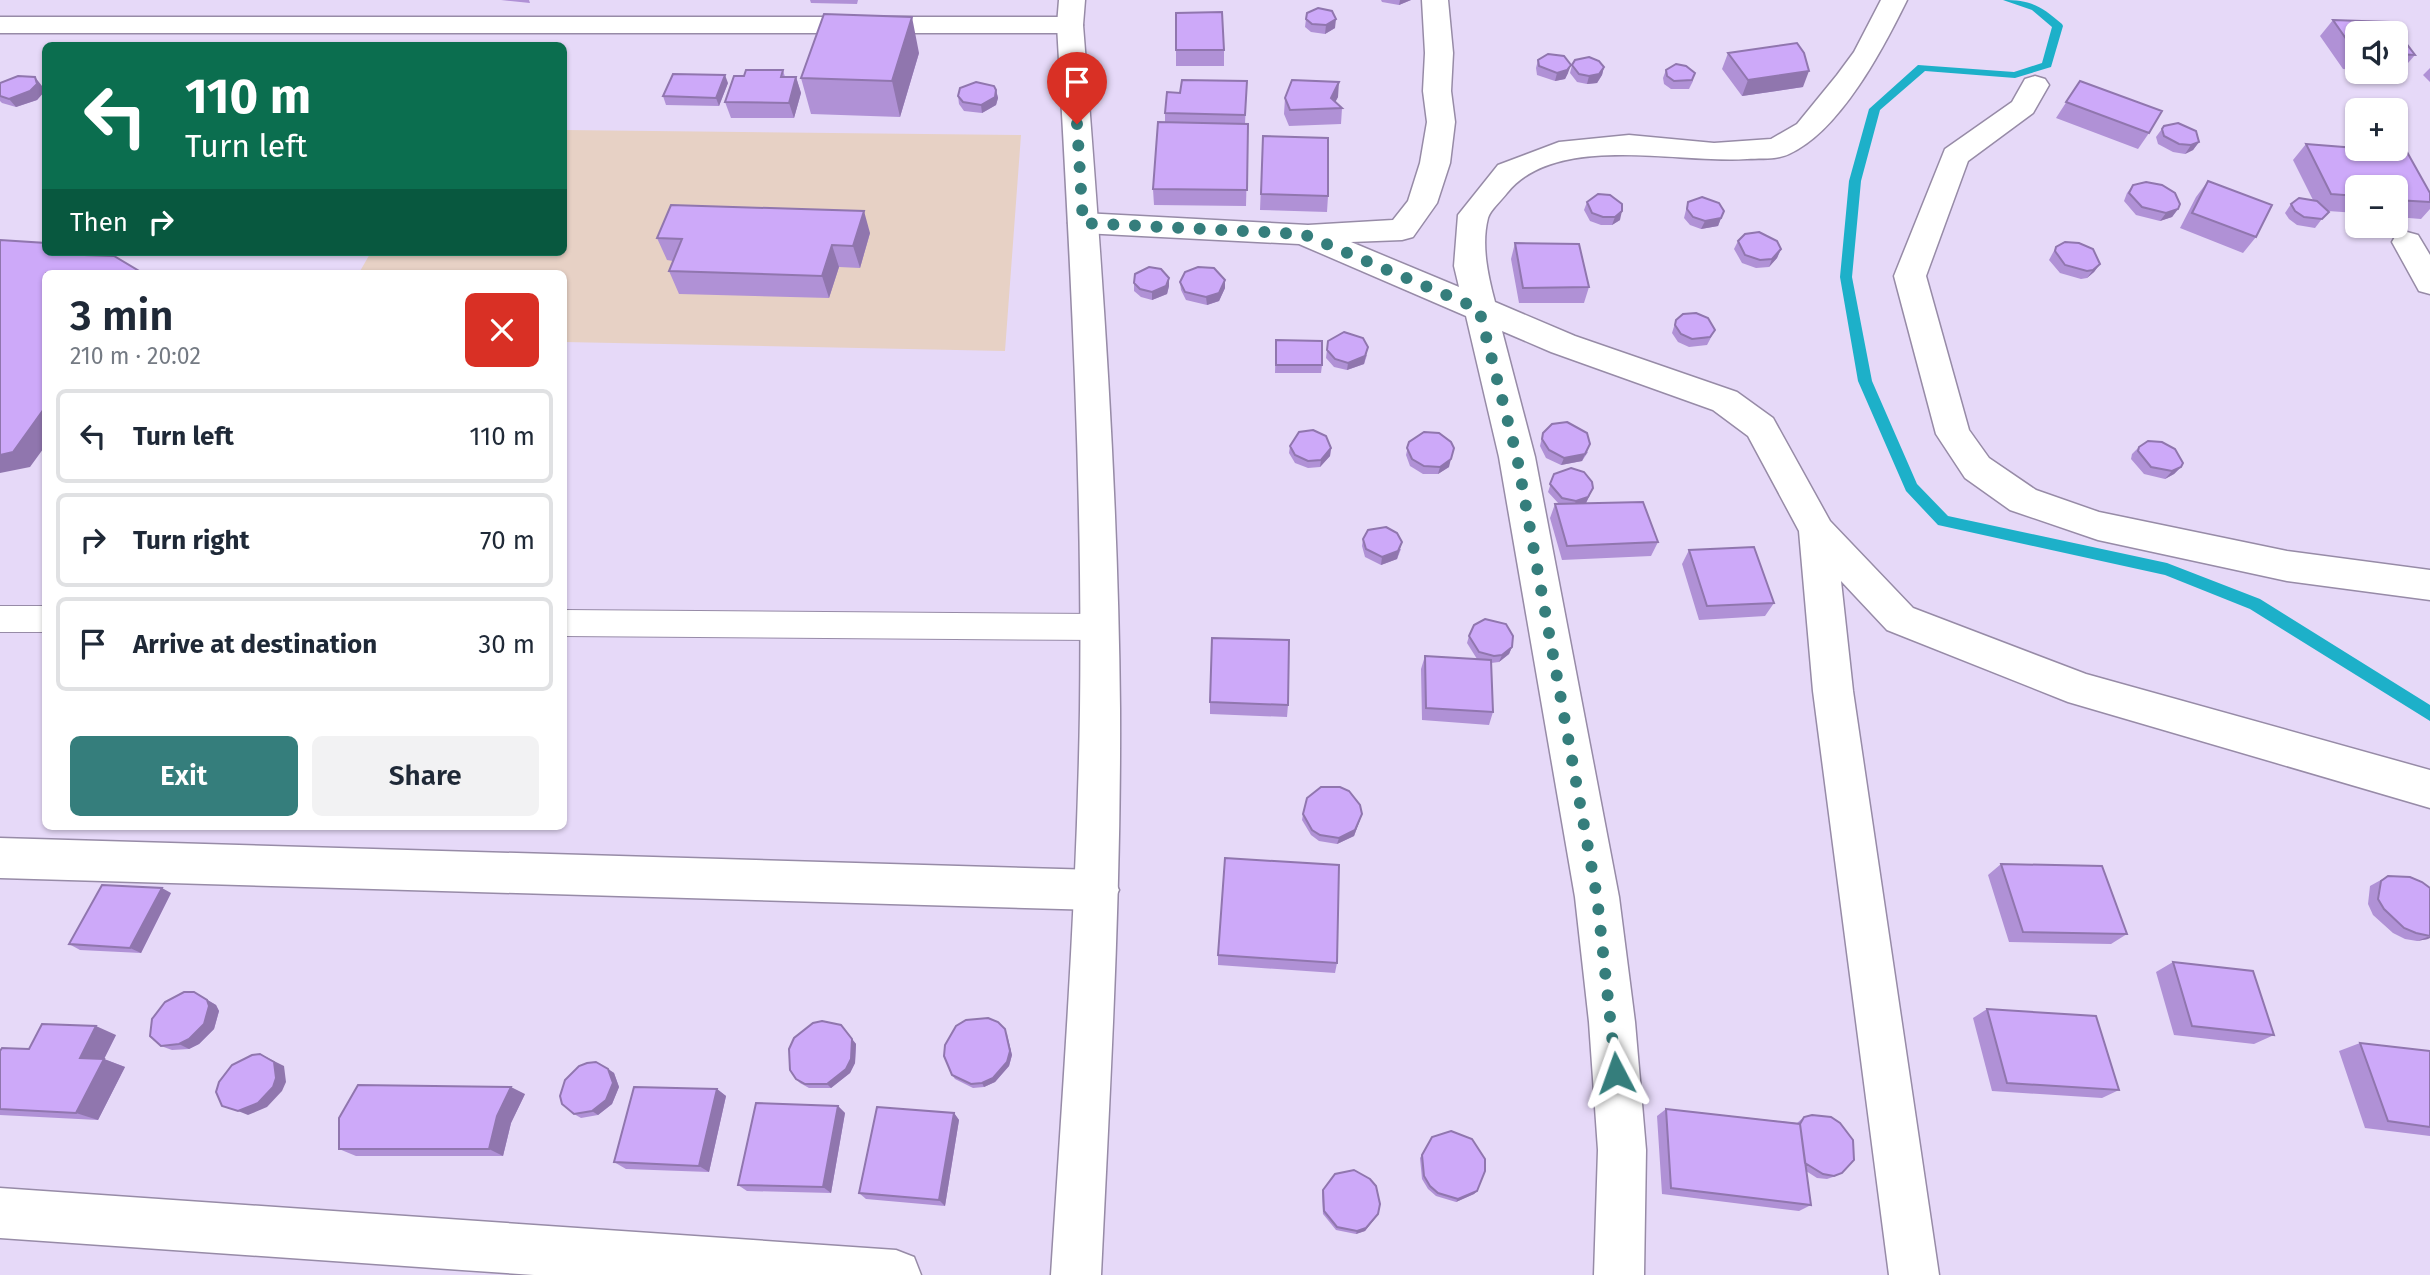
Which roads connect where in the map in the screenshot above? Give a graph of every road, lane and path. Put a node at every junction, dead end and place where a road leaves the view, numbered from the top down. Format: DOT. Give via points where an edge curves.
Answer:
graph roads {
  1 [pos="1435,0"];
  2 [pos="1894,0"];
  3 [pos="1071,12"];
  4 [pos="0,25"];
  5 [pos="2035,85"];
  6 [pos="1083,223"];
  7 [pos="1303,234"];
  8 [pos="2407,242"];
  9 [pos="2430,283"];
  10 [pos="1479,309"];
  11 [pos="1817,531"];
  12 [pos="2430,585"];
  13 [pos="0,619"];
  14 [pos="42,620"];
  15 [pos="567,623"];
  16 [pos="1100,627"];
  17 [pos="2430,789"];
  18 [pos="0,858"];
  19 [pos="1097,890"];
  20 [pos="0,1213"];
  21 [pos="896,1275"];
  22 [pos="1076,1275"];
  23 [pos="1619,1275"];
  24 [pos="1914,1275"];
  1 -- 7 [label="street" via="1441,122 1435,163 1422,203 1402,230"];
  2 -- 10 [label="street" via="1847,81 1807,130 1778,148 1714,152 1629,144 1559,151 1508,172 1473,215 1470,266"];
  3 -- 4 [label="street"];
  3 -- 6 [label="street"];
  5 -- 12 [label="street" via="2023,107 1955,156 1910,276 1953,434 1977,468 2023,500 2098,526 2287,566"];
  6 -- 7 [label="street"];
  6 -- 16 [label="street"];
  7 -- 10 [label="street"];
  8 -- 9 [label="street"];
  10 -- 11 [label="street" via="1725,401 1761,428"];
  10 -- 23 [label="street" via="1517,457 1597,897 1622,1150"];
  11 -- 17 [label="street" via="1900,619 2082,690"];
  11 -- 24 [label="street" via="1833,691"];
  13 -- 14 [label="lane"];
  15 -- 16 [label="lane"];
  16 -- 19 [label="street"];
  18 -- 19 [label="street"];
  19 -- 22 [label="street"];
  20 -- 21 [label="street"];
}
